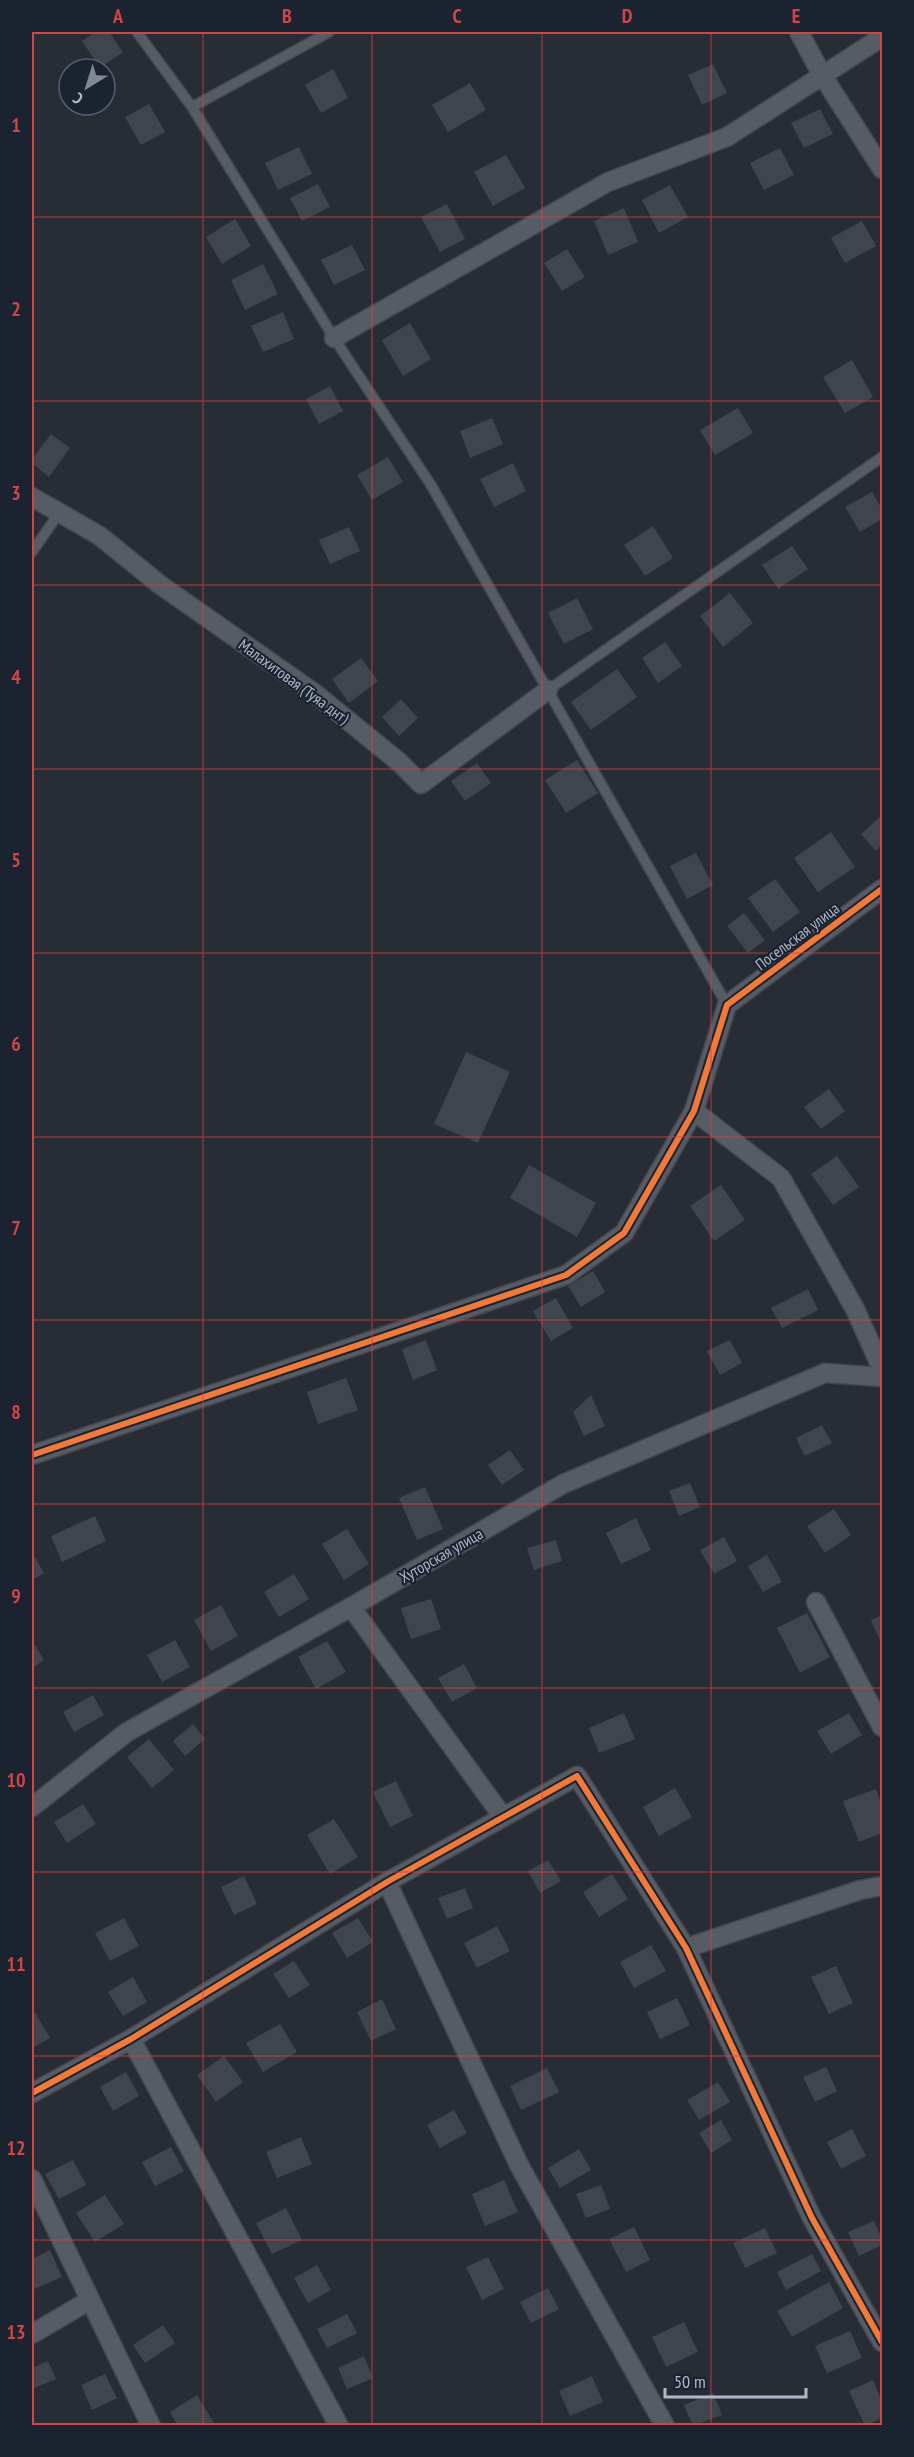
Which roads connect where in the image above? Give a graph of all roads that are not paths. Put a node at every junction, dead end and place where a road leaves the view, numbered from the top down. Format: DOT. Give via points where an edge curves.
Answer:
graph roads {
  1 [pos="137,32"];
  2 [pos="329,32"];
  3 [pos="799,32"];
  4 [pos="882,37"];
  5 [pos="822,75"];
  6 [pos="192,107"];
  7 [pos="882,169"];
  8 [pos="333,338"];
  9 [pos="882,457"];
  10 [pos="32,496"];
  11 [pos="59,513"];
  12 [pos="32,552"];
  13 [pos="548,690"];
  14 [pos="882,889"];
  15 [pos="727,1005"];
  16 [pos="694,1111"];
  17 [pos="882,1370"];
  18 [pos="882,1377"];
  19 [pos="32,1455"];
  20 [pos="816,1602"];
  21 [pos="351,1607"];
  22 [pos="882,1727"];
  23 [pos="32,1807"];
  24 [pos="503,1817"];
  25 [pos="387,1882"];
  26 [pos="882,1886"];
  27 [pos="686,1948"];
  28 [pos="131,2039"];
  29 [pos="32,2093"];
  30 [pos="32,2179"];
  31 [pos="90,2300"];
  32 [pos="32,2334"];
  33 [pos="882,2342"];
  34 [pos="151,2426"];
  35 [pos="339,2426"];
  36 [pos="665,2426"];
  1 -- 6 [label="lane"];
  2 -- 6 [label="lane"];
  3 -- 5 [label="street"];
  4 -- 5 [label="street"];
  5 -- 7 [label="street"];
  5 -- 8 [label="street" via="727,137 608,182"];
  6 -- 8 [label="lane"];
  8 -- 13 [label="lane" via="430,485"];
  9 -- 13 [label="lane"];
  10 -- 11 [label="street, Малахитовая (Туяа днт)"];
  11 -- 12 [label="lane"];
  11 -- 13 [label="street, Малахитовая (Туяа днт)" via="100,536 159,584 313,692 421,784"];
  13 -- 15 [label="lane"];
  14 -- 15 [label="street, Посельская улица"];
  15 -- 16 [label="street"];
  16 -- 17 [label="street" via="781,1178 855,1309"];
  16 -- 19 [label="street" via="624,1233 566,1275"];
  18 -- 21 [label="street, Хуторская улица" via="825,1373 562,1484"];
  20 -- 22 [label="street"];
  21 -- 23 [label="street, Хуторская улица" via="127,1732"];
  21 -- 24 [label="street"];
  24 -- 25 [label="street"];
  24 -- 27 [label="street" via="577,1776"];
  25 -- 28 [label="street"];
  25 -- 36 [label="street" via="519,2165"];
  26 -- 27 [label="street"];
  27 -- 33 [label="street" via="812,2218"];
  28 -- 29 [label="street"];
  28 -- 35 [label="street"];
  30 -- 31 [label="street"];
  31 -- 32 [label="street"];
  31 -- 34 [label="street"];
}
